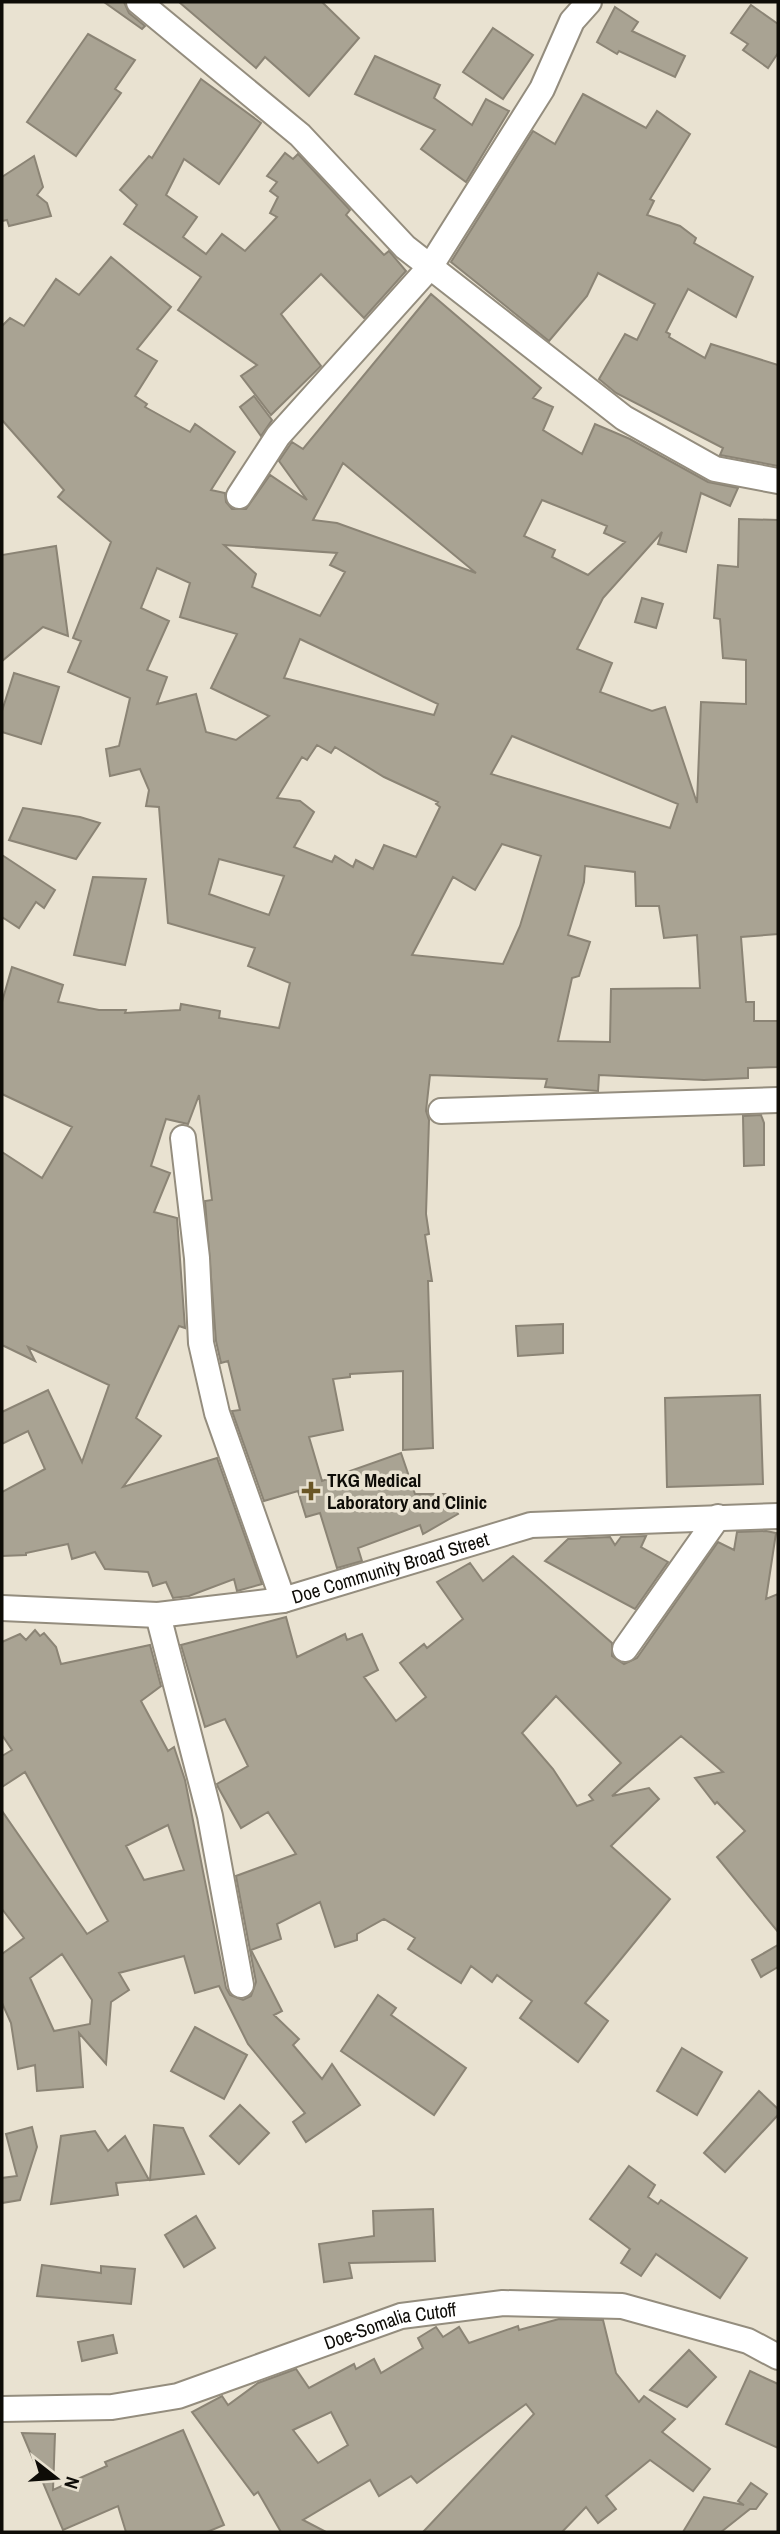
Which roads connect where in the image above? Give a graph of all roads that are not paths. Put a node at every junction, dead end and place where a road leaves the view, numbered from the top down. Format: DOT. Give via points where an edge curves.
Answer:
graph roads {
  1 [pos="139,2"];
  2 [pos="589,2"];
  3 [pos="429,267"];
  4 [pos="778,481"];
  5 [pos="239,496"];
  6 [pos="778,1100"];
  7 [pos="441,1111"];
  8 [pos="183,1138"];
  9 [pos="778,1516"];
  10 [pos="718,1517"];
  11 [pos="283,1600"];
  12 [pos="2,1608"];
  13 [pos="158,1615"];
  14 [pos="625,1649"];
  15 [pos="241,1984"];
  16 [pos="778,2357"];
  17 [pos="2,2409"];
  1 -- 3 [label="street" via="300,135"];
  2 -- 3 [label="street" via="572,21 542,89"];
  3 -- 4 [label="street" via="624,418 715,469"];
  3 -- 5 [label="street" via="278,436"];
  6 -- 7 [label="street"];
  8 -- 11 [label="street" via="201,1343 217,1413"];
  9 -- 10 [label="street, Doe Community Broad Street"];
  10 -- 11 [label="street, Doe Community Broad Street" via="531,1524"];
  10 -- 14 [label="street"];
  11 -- 13 [label="street, Doe Community Broad Street"];
  12 -- 13 [label="street, Doe Community Broad Street"];
  13 -- 15 [label="street" via="210,1816"];
  16 -- 17 [label="street, Doe-Somalia Cutoff" via="748,2341 622,2306 503,2303 401,2316 178,2396 112,2407"];
}
